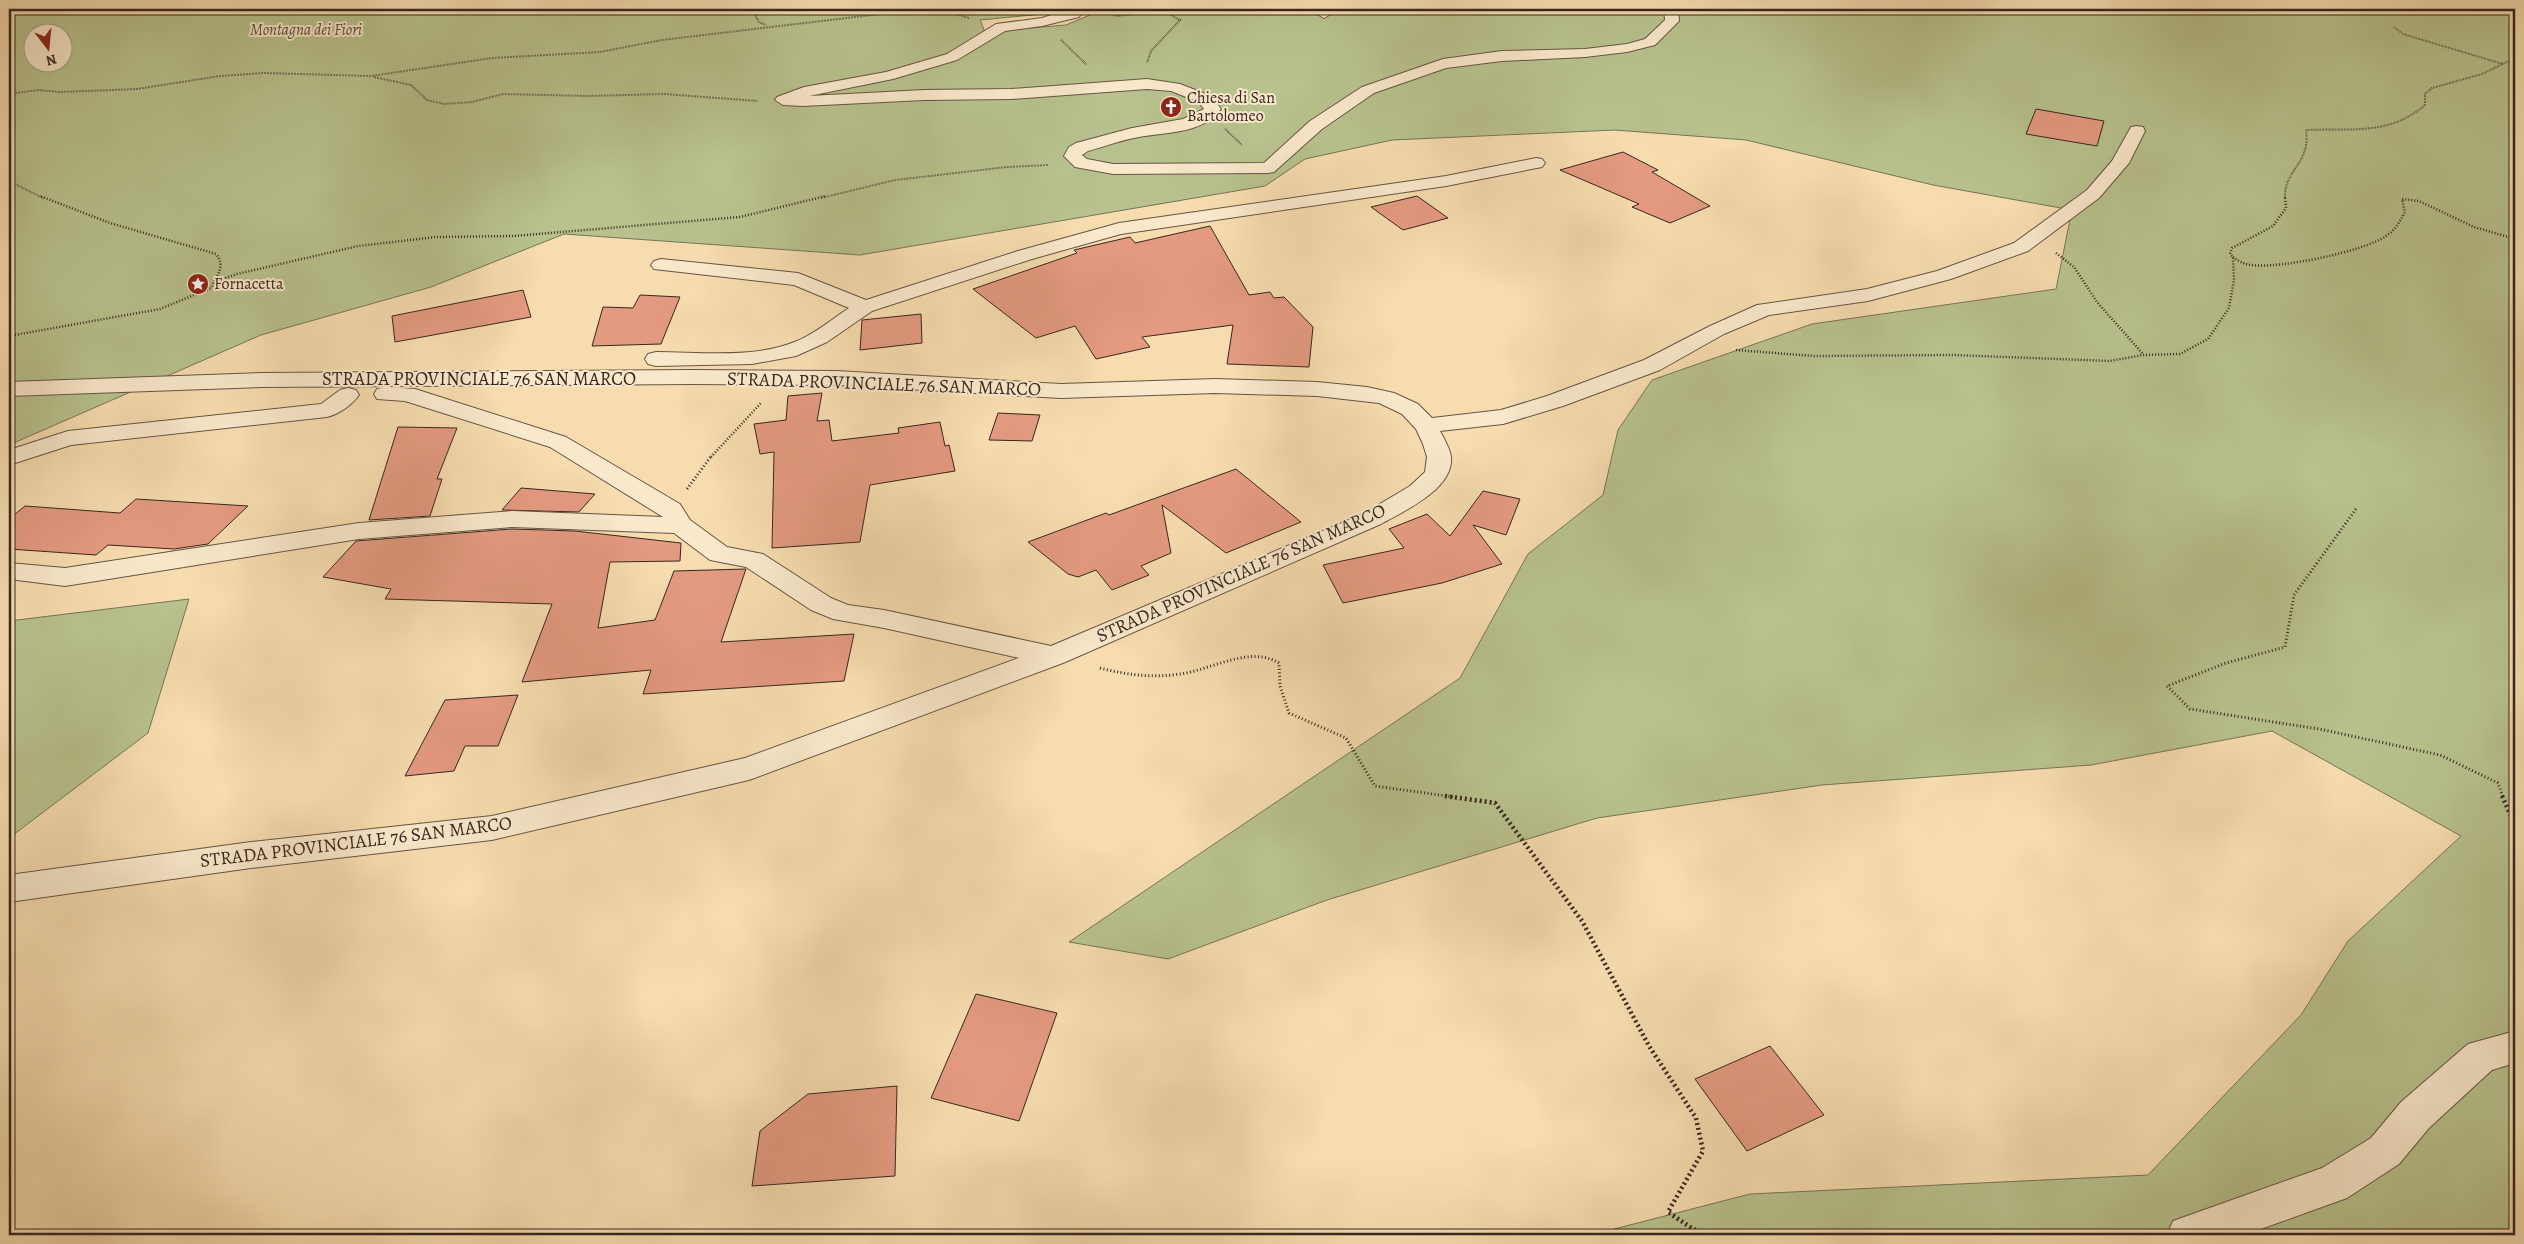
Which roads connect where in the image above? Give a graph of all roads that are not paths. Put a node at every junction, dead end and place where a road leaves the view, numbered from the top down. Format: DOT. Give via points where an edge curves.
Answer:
graph roads {
  1 [pos="1671,9"];
  2 [pos="1073,12"];
  3 [pos="2137,131"];
  4 [pos="1536,163"];
  5 [pos="1268,168"];
  6 [pos="1279,206"];
  7 [pos="661,265"];
  8 [pos="865,307"];
  9 [pos="454,379"];
  10 [pos="9,391"];
  11 [pos="348,395"];
  12 [pos="1426,426"];
  13 [pos="9,458"];
  14 [pos="675,517"];
  15 [pos="9,571"];
  16 [pos="1053,656"];
  17 [pos="9,889"];
  18 [pos="2515,1048"];
  19 [pos="2187,1235"];
  1 -- 5 [label="street" via="1672,21 1650,42 1585,53 1502,56 1443,64 1368,90 1316,125"];
  2 -- 5 [label="street" via="1042,22 1001,27 952,57 888,76 810,90 783,100 803,102 924,94 1011,94 1129,85 1174,87 1205,99 1213,109 1210,115 1082,147 1073,156 1082,164 1113,169"];
  3 -- 12 [label="street" via="2120,163 2093,194 2021,247 1944,275 1868,295 1764,309 1652,365 1554,401 1503,417"];
  4 -- 6 [label="street" via="1446,181"];
  5 -- 6 [label="street"];
  6 -- 8 [label="street" via="1119,229 1025,255"];
  7 -- 8 [label="street" via="798,279"];
  8 -- 9 [label="street" via="806,345 777,354 480,364"];
  9 -- 10 [label="street, STRADA PROVINCIALE 76 SAN MARCO" via="263,380"];
  9 -- 12 [label="street, STRADA PROVINCIALE 76 SAN MARCO" via="782,377 1061,391 1215,386 1317,389 1386,398 1410,409"];
  10 -- 11 [label="street" via="25,397"];
  11 -- 13 [label="street" via="327,410 68,438"];
  11 -- 14 [label="street" via="407,394 558,442"];
  12 -- 16 [label="street, STRADA PROVINCIALE 76 SAN MARCO" via="1439,457 1437,474 1419,491 1372,519"];
  14 -- 15 [label="street" via="512,519 359,531 65,577"];
  14 -- 16 [label="street" via="719,554 754,560 821,604 843,613"];
  16 -- 17 [label="street, STRADA PROVINCIALE 76 SAN MARCO" via="749,769 492,828 250,855"];
  18 -- 19 [label="street" via="2481,1056 2416,1115 2385,1151 2333,1184"];
}
